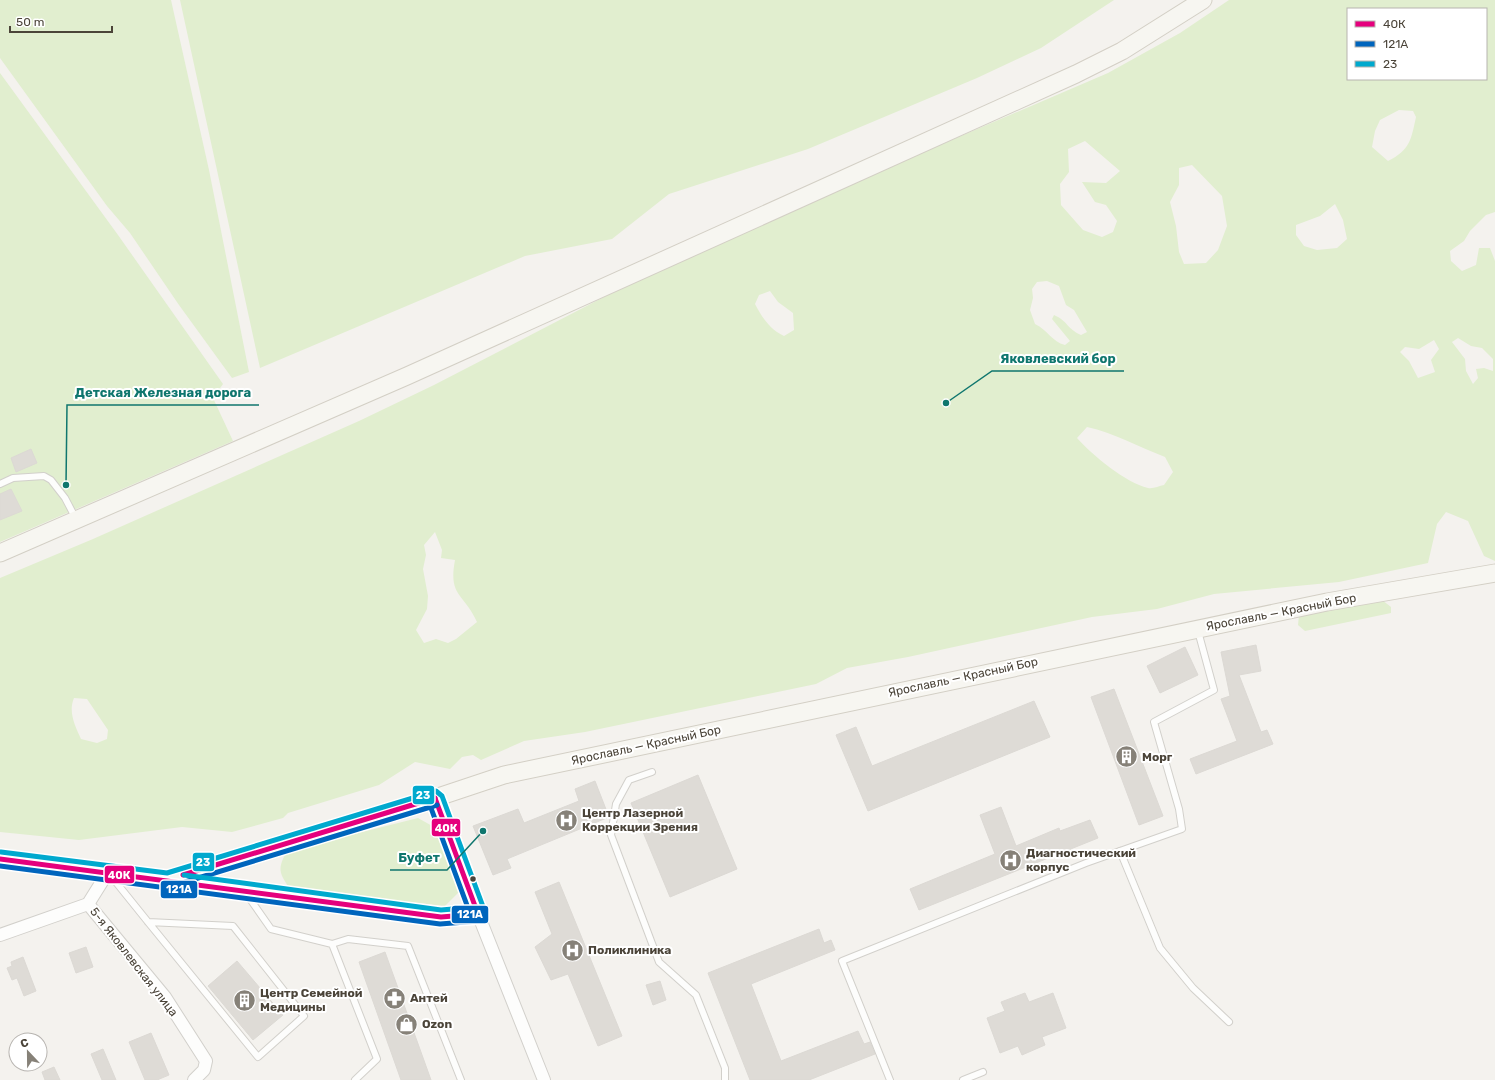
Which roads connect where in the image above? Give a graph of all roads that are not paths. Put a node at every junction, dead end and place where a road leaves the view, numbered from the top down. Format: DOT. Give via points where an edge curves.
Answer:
graph roads {
  1 [pos="1203,0"];
  2 [pos="0,484"];
  3 [pos="76,519"];
  4 [pos="0,553"];
  5 [pos="1495,573"];
  6 [pos="1198,629"];
  7 [pos="652,772"];
  8 [pos="435,798"];
  9 [pos="1120,851"];
  10 [pos="0,859"];
  11 [pos="108,872"];
  12 [pos="168,880"];
  13 [pos="244,890"];
  14 [pos="88,904"];
  15 [pos="478,914"];
  16 [pos="148,922"];
  17 [pos="0,935"];
  18 [pos="332,944"];
  19 [pos="1229,1022"];
  20 [pos="983,1072"];
  21 [pos="363,1077"];
  22 [pos="195,1080"];
  23 [pos="355,1080"];
  24 [pos="461,1080"];
  25 [pos="544,1080"];
  26 [pos="725,1080"];
  27 [pos="890,1080"];
  28 [pos="963,1080"];
  1 -- 3 [label="street" via="1122,51 1076,74 414,372"];
  2 -- 3 [label="lane" via="13,478 44,476 51,480 65,498"];
  3 -- 4 [label="street"];
  5 -- 6 [label="street, Ярославль — Красный Бор" via="1327,602"];
  6 -- 8 [label="street, Ярославль — Красный Бор" via="504,775"];
  6 -- 9 [label="lane" via="1214,690 1154,722 1179,809 1182,829"];
  7 -- 26 [label="lane" via="629,780 616,804 611,835 659,962 696,995 725,1068"];
  8 -- 12 [label="street, Ярославль — Красный Бор"];
  8 -- 15 [label="street"];
  9 -- 19 [label="lane" via="1160,948 1193,988"];
  9 -- 27 [label="lane" via="842,961"];
  10 -- 11 [label="street"];
  11 -- 12 [label="street"];
  11 -- 14 [label="street"];
  11 -- 16 [label="lane"];
  12 -- 13 [label="street"];
  13 -- 15 [label="street" via="441,917"];
  13 -- 18 [label="lane" via="271,929"];
  14 -- 17 [label="street"];
  14 -- 22 [label="street, 5-я Яковлевская улица" via="165,997 206,1061 204,1070"];
  15 -- 25 [label="street"];
  16 -- 16 [label="lane" via="258,1057 304,1016 233,926"];
  18 -- 21 [label="lane" via="377,1059"];
  18 -- 24 [label="lane" via="348,939 408,946"];
  20 -- 28 [label="lane"];
  21 -- 23 [label="lane"];
}
